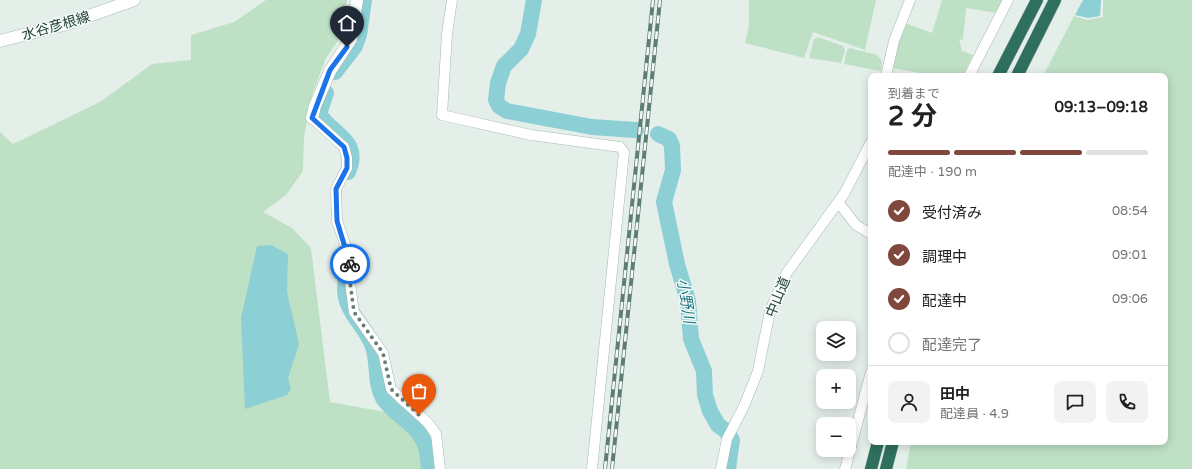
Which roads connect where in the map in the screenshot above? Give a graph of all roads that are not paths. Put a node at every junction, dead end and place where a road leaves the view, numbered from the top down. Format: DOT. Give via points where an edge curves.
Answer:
graph roads {
  1 [pos="134,0"];
  2 [pos="357,0"];
  3 [pos="452,0"];
  4 [pos="910,0"];
  5 [pos="1008,0"];
  6 [pos="1037,0"];
  7 [pos="1055,0"];
  8 [pos="0,42"];
  9 [pos="887,73"];
  10 [pos="971,73"];
  11 [pos="1000,73"];
  12 [pos="1018,73"];
  13 [pos="312,118"];
  14 [pos="868,147"];
  15 [pos="838,202"];
  16 [pos="868,232"];
  17 [pos="868,383"];
  18 [pos="877,445"];
  19 [pos="892,445"];
  20 [pos="440,469"];
  21 [pos="592,469"];
  22 [pos="721,469"];
  23 [pos="845,469"];
  24 [pos="871,469"];
  25 [pos="886,469"];
  1 -- 8 [label="main road, 水谷彦根線" via="63,25"];
  2 -- 13 [label="main road" via="351,39 330,70"];
  3 -- 21 [label="street" via="447,34 442,115 531,135 620,147 624,152"];
  4 -- 9 [label="street" via="894,41"];
  5 -- 10 [label="street"];
  6 -- 11 [label="highway"];
  7 -- 12 [label="highway"];
  13 -- 20 [label="street" via="344,147 347,158 347,168 336,189 337,221 351,261 350,282 354,312 383,353 391,389 428,423 436,434"];
  14 -- 15 [label="street, 中山道"];
  15 -- 16 [label="street" via="856,225"];
  15 -- 22 [label="street, 中山道" via="786,274 770,311 758,371 729,436"];
  17 -- 23 [label="street"];
  18 -- 24 [label="highway"];
  19 -- 25 [label="highway"];
}
